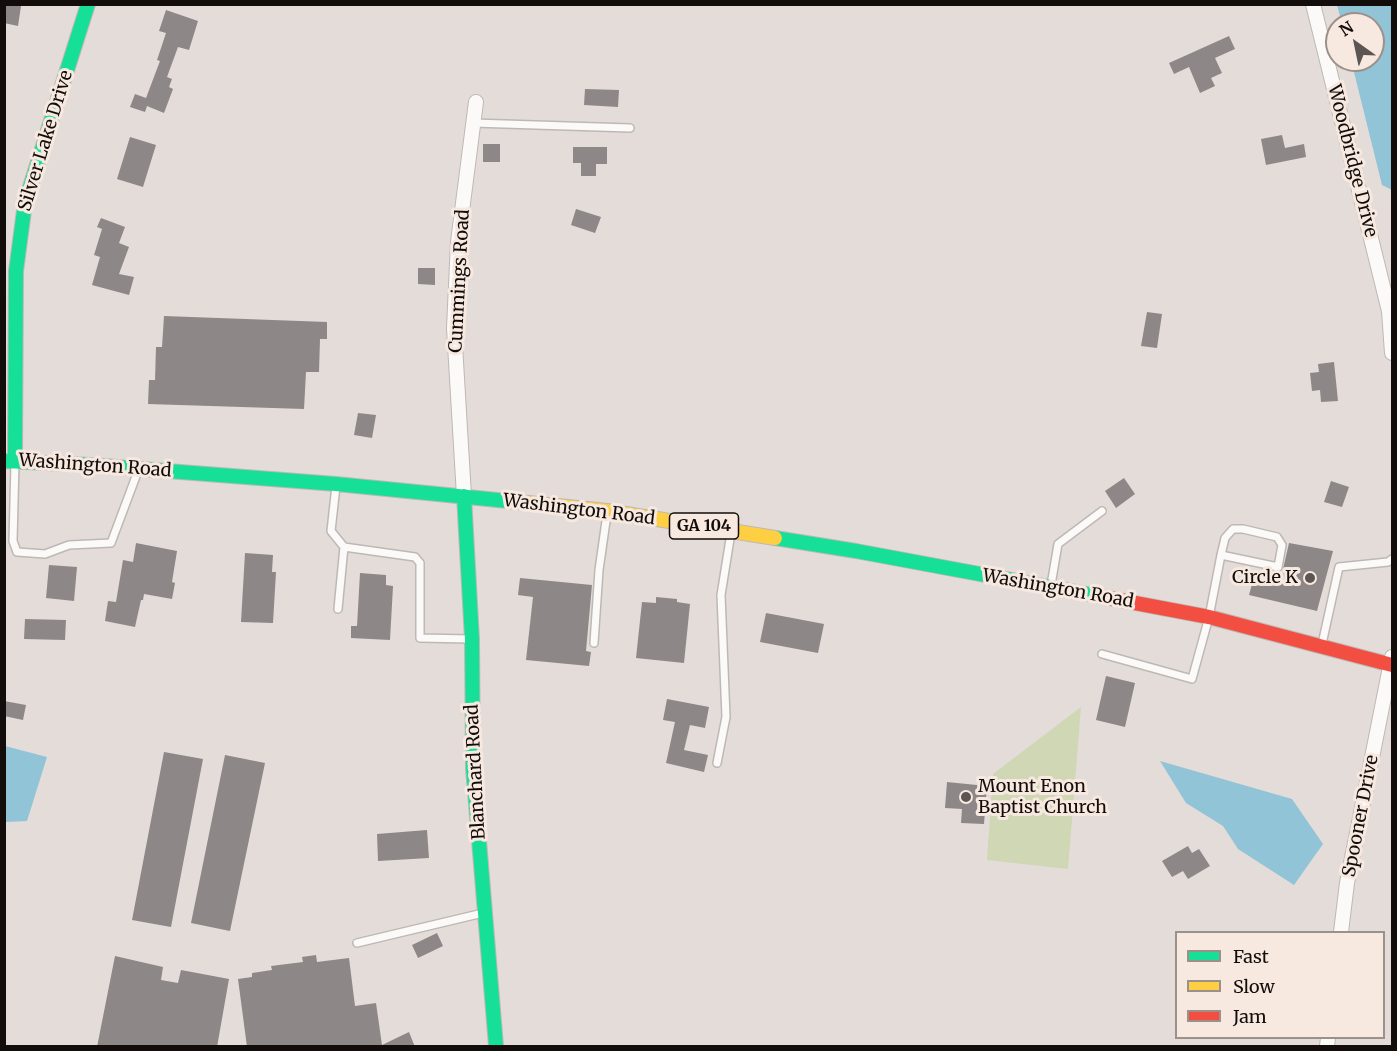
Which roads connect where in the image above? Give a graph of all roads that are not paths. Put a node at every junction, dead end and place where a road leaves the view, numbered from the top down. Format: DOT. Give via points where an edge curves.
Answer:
graph roads {
  1 [pos="88,4"];
  2 [pos="1313,4"];
  3 [pos="476,102"];
  4 [pos="473,123"];
  5 [pos="630,128"];
  6 [pos="1392,353"];
  7 [pos="10,460"];
  8 [pos="139,468"];
  9 [pos="336,484"];
  10 [pos="464,496"];
  11 [pos="607,511"];
  12 [pos="1102,511"];
  13 [pos="732,531"];
  14 [pos="344,547"];
  15 [pos="1221,555"];
  16 [pos="1392,559"];
  17 [pos="1051,588"];
  18 [pos="338,609"];
  19 [pos="1209,617"];
  20 [pos="472,639"];
  21 [pos="594,643"];
  22 [pos="1322,646"];
  23 [pos="1102,654"];
  24 [pos="1392,662"];
  25 [pos="717,763"];
  26 [pos="485,912"];
  27 [pos="1341,931"];
  28 [pos="357,944"];
  29 [pos="496,1047"];
  1 -- 7 [label="main road, Silver Lake Drive" via="25,203 16,271"];
  2 -- 6 [label="street, Woodbridge Drive" via="1389,311"];
  3 -- 4 [label="street, Cummings Road"];
  4 -- 5 [label="lane"];
  4 -- 10 [label="street, Cummings Road" via="458,242 454,328"];
  7 -- 8 [label="main road, Washington Road / GA 104"];
  7 -- 8 [label="lane" via="13,541 17,552 45,554 69,545 111,543"];
  8 -- 9 [label="main road, Washington Road / GA 104"];
  9 -- 10 [label="main road, Washington Road / GA 104"];
  9 -- 14 [label="lane" via="331,531"];
  10 -- 11 [label="main road, Washington Road / GA 104"];
  10 -- 20 [label="main road, Blanchard Road"];
  11 -- 13 [label="main road, Washington Road / GA 104"];
  11 -- 21 [label="lane"];
  12 -- 17 [label="lane" via="1058,544"];
  13 -- 17 [label="main road, Washington Road / GA 104"];
  13 -- 25 [label="lane" via="721,595 726,717"];
  14 -- 18 [label="lane"];
  14 -- 20 [label="lane" via="415,557 421,572 420,638"];
  15 -- 15 [label="lane" via="1225,538 1233,529 1277,537 1282,545 1278,567"];
  15 -- 19 [label="lane"];
  16 -- 22 [label="lane" via="1339,567"];
  17 -- 19 [label="main road, Washington Road / GA 104"];
  19 -- 22 [label="main road, Washington Road / GA 104"];
  19 -- 23 [label="lane" via="1192,679"];
  20 -- 26 [label="main road, Blanchard Road" via="473,768"];
  22 -- 24 [label="main road, Washington Road / GA 104"];
  24 -- 27 [label="street, Spooner Drive" via="1347,883"];
  26 -- 28 [label="lane"];
  26 -- 29 [label="main road, Blanchard Road"];
}
